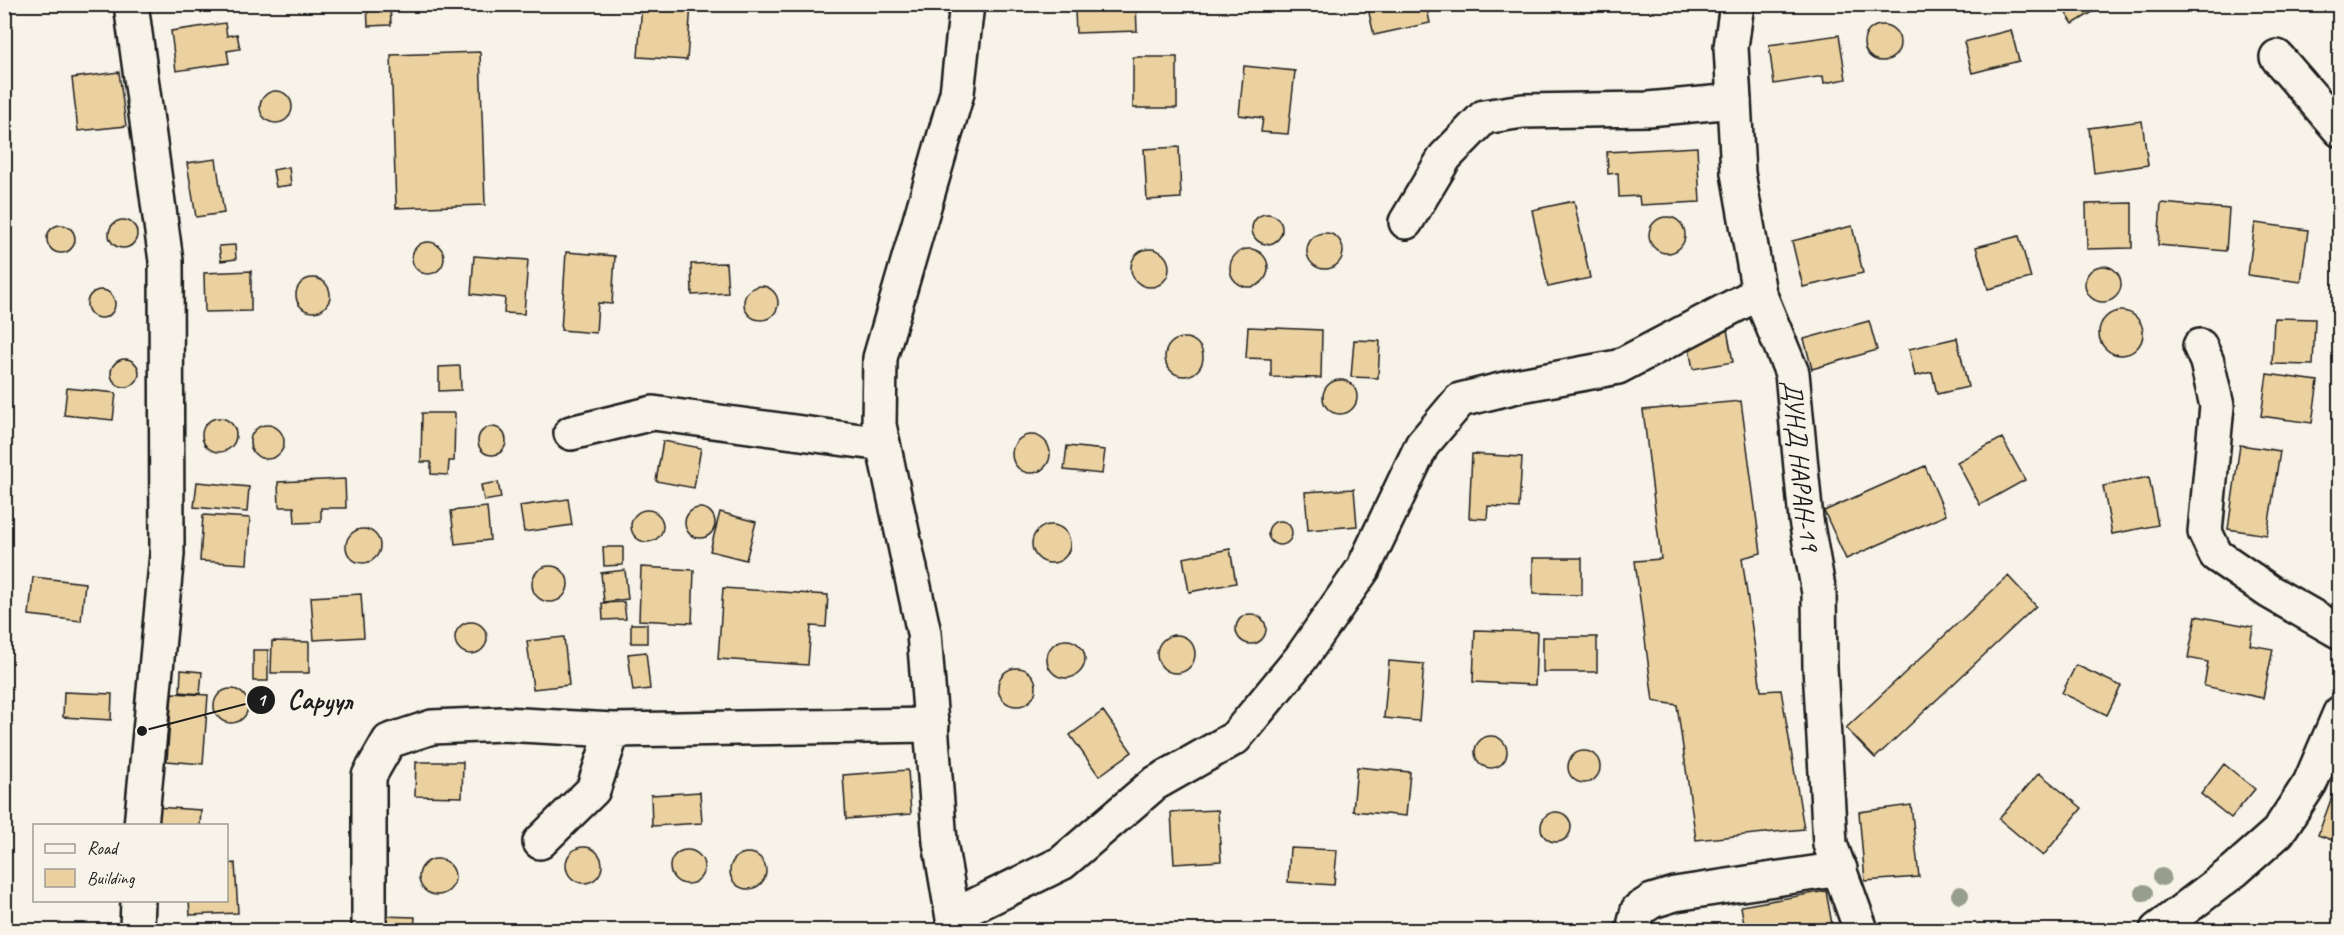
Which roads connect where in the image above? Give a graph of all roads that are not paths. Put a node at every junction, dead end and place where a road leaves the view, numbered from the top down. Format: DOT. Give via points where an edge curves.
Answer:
graph roads {
  1 [pos="131,4"];
  2 [pos="967,4"];
  3 [pos="1737,4"];
  4 [pos="2277,57"];
  5 [pos="1734,101"];
  6 [pos="2340,130"];
  7 [pos="1406,222"];
  8 [pos="1759,292"];
  9 [pos="2200,346"];
  10 [pos="571,433"];
  11 [pos="883,444"];
  12 [pos="2340,632"];
  13 [pos="2340,713"];
  14 [pos="932,725"];
  15 [pos="613,730"];
  16 [pos="141,824"];
  17 [pos="540,842"];
  18 [pos="1840,869"];
  19 [pos="138,902"];
  20 [pos="954,923"];
  21 [pos="137,930"];
  22 [pos="369,930"];
  23 [pos="1634,930"];
  24 [pos="1861,930"];
  25 [pos="2157,930"];
  1 -- 16 [label="street" via="166,261 167,554"];
  2 -- 11 [label="street" via="957,93 880,358 879,425"];
  3 -- 5 [label="street, ДУНД НАРАН-19" via="1731,48"];
  4 -- 6 [label="street"];
  5 -- 7 [label="street" via="1648,109 1523,111 1484,117 1445,157"];
  5 -- 8 [label="street, ДУНД НАРАН-19" via="1738,173"];
  8 -- 18 [label="street, ДУНД НАРАН-19" via="1792,373 1806,520 1819,593 1830,844"];
  8 -- 20 [label="street" via="1618,367 1460,400 1422,445 1363,569 1301,658 1235,738 1154,784 1062,863"];
  9 -- 12 [label="street" via="2217,406 2205,532 2216,555"];
  10 -- 11 [label="street" via="653,413"];
  11 -- 14 [label="street" via="924,633"];
  13 -- 25 [label="street" via="2310,783 2278,832"];
  14 -- 15 [label="street"];
  14 -- 20 [label="street" via="940,842"];
  15 -- 17 [label="street" via="592,790"];
  15 -- 22 [label="street" via="468,725 432,727 389,741 369,776"];
  18 -- 23 [label="street" via="1675,894 1638,910"];
  18 -- 24 [label="street, ДУНД НАРАН-19"];
  19 -- 21 [label="street"];
}
